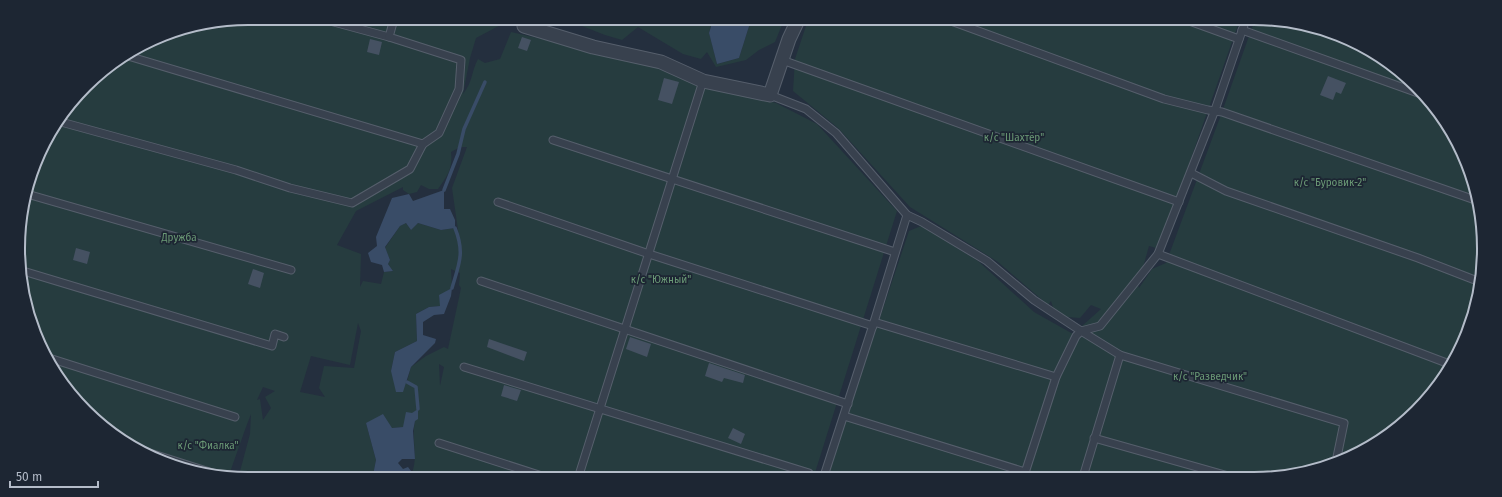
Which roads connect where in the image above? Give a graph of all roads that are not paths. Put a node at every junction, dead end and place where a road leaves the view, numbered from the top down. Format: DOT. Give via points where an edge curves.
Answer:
graph roads {
  1 [pos="345,25"];
  2 [pos="392,25"];
  3 [pos="796,25"];
  4 [pos="962,25"];
  5 [pos="1200,25"];
  6 [pos="1244,25"];
  7 [pos="524,26"];
  8 [pos="1242,30"];
  9 [pos="389,37"];
  10 [pos="1239,39"];
  11 [pos="133,57"];
  12 [pos="782,60"];
  13 [pos="703,81"];
  14 [pos="1413,91"];
  15 [pos="770,95"];
  16 [pos="1215,110"];
  17 [pos="64,123"];
  18 [pos="553,140"];
  19 [pos="423,144"];
  20 [pos="1191,173"];
  21 [pos="672,179"];
  22 [pos="32,195"];
  23 [pos="1471,199"];
  24 [pos="498,202"];
  25 [pos="1179,202"];
  26 [pos="907,215"];
  27 [pos="895,252"];
  28 [pos="648,254"];
  29 [pos="1158,254"];
  30 [pos="291,270"];
  31 [pos="26,272"];
  32 [pos="1475,280"];
  33 [pos="481,281"];
  34 [pos="874,324"];
  35 [pos="625,328"];
  36 [pos="1081,331"];
  37 [pos="284,337"];
  38 [pos="1120,355"];
  39 [pos="55,360"];
  40 [pos="1445,363"];
  41 [pos="464,366"];
  42 [pos="1056,377"];
  43 [pos="848,404"];
  44 [pos="600,409"];
  45 [pos="844,416"];
  46 [pos="235,417"];
  47 [pos="1094,438"];
  48 [pos="438,443"];
  49 [pos="1338,455"];
  50 [pos="530,472"];
  51 [pos="580,472"];
  52 [pos="806,472"];
  53 [pos="825,472"];
  54 [pos="1018,472"];
  55 [pos="1025,472"];
  56 [pos="1084,472"];
  57 [pos="1214,472"];
  1 -- 9 [label="lane"];
  2 -- 9 [label="lane"];
  3 -- 12 [label="street"];
  4 -- 16 [label="lane" via="1164,99"];
  5 -- 10 [label="lane"];
  6 -- 8 [label="lane"];
  7 -- 13 [label="street" via="593,47 661,62"];
  8 -- 10 [label="lane"];
  8 -- 14 [label="lane"];
  9 -- 19 [label="lane" via="461,60 459,89 439,133"];
  10 -- 16 [label="lane"];
  11 -- 19 [label="lane"];
  12 -- 15 [label="street"];
  12 -- 25 [label="lane"];
  13 -- 15 [label="street"];
  13 -- 21 [label="lane"];
  15 -- 26 [label="lane" via="806,109 836,133"];
  16 -- 20 [label="lane"];
  16 -- 23 [label="lane"];
  17 -- 19 [label="lane" via="236,170 290,188 352,203 410,169"];
  18 -- 21 [label="lane"];
  20 -- 25 [label="lane"];
  20 -- 32 [label="lane" via="1226,191"];
  21 -- 27 [label="lane"];
  21 -- 28 [label="lane"];
  22 -- 30 [label="lane"];
  24 -- 28 [label="lane"];
  25 -- 29 [label="lane"];
  26 -- 27 [label="lane"];
  26 -- 36 [label="lane" via="987,261 1034,300"];
  27 -- 34 [label="lane"];
  28 -- 34 [label="lane"];
  28 -- 35 [label="lane"];
  29 -- 36 [label="lane" via="1100,326"];
  29 -- 40 [label="lane"];
  31 -- 37 [label="lane" via="272,346 275,334"];
  33 -- 35 [label="lane"];
  34 -- 42 [label="lane"];
  34 -- 43 [label="lane"];
  35 -- 43 [label="lane"];
  35 -- 44 [label="lane"];
  36 -- 38 [label="lane"];
  36 -- 42 [label="lane" via="1076,336"];
  38 -- 47 [label="lane"];
  38 -- 49 [label="lane" via="1344,423"];
  39 -- 46 [label="lane"];
  41 -- 44 [label="lane"];
  42 -- 55 [label="lane"];
  43 -- 45 [label="lane"];
  44 -- 51 [label="lane"];
  44 -- 52 [label="lane"];
  45 -- 53 [label="lane"];
  45 -- 54 [label="lane"];
  47 -- 56 [label="lane"];
  47 -- 57 [label="lane"];
  48 -- 50 [label="lane"];
}
